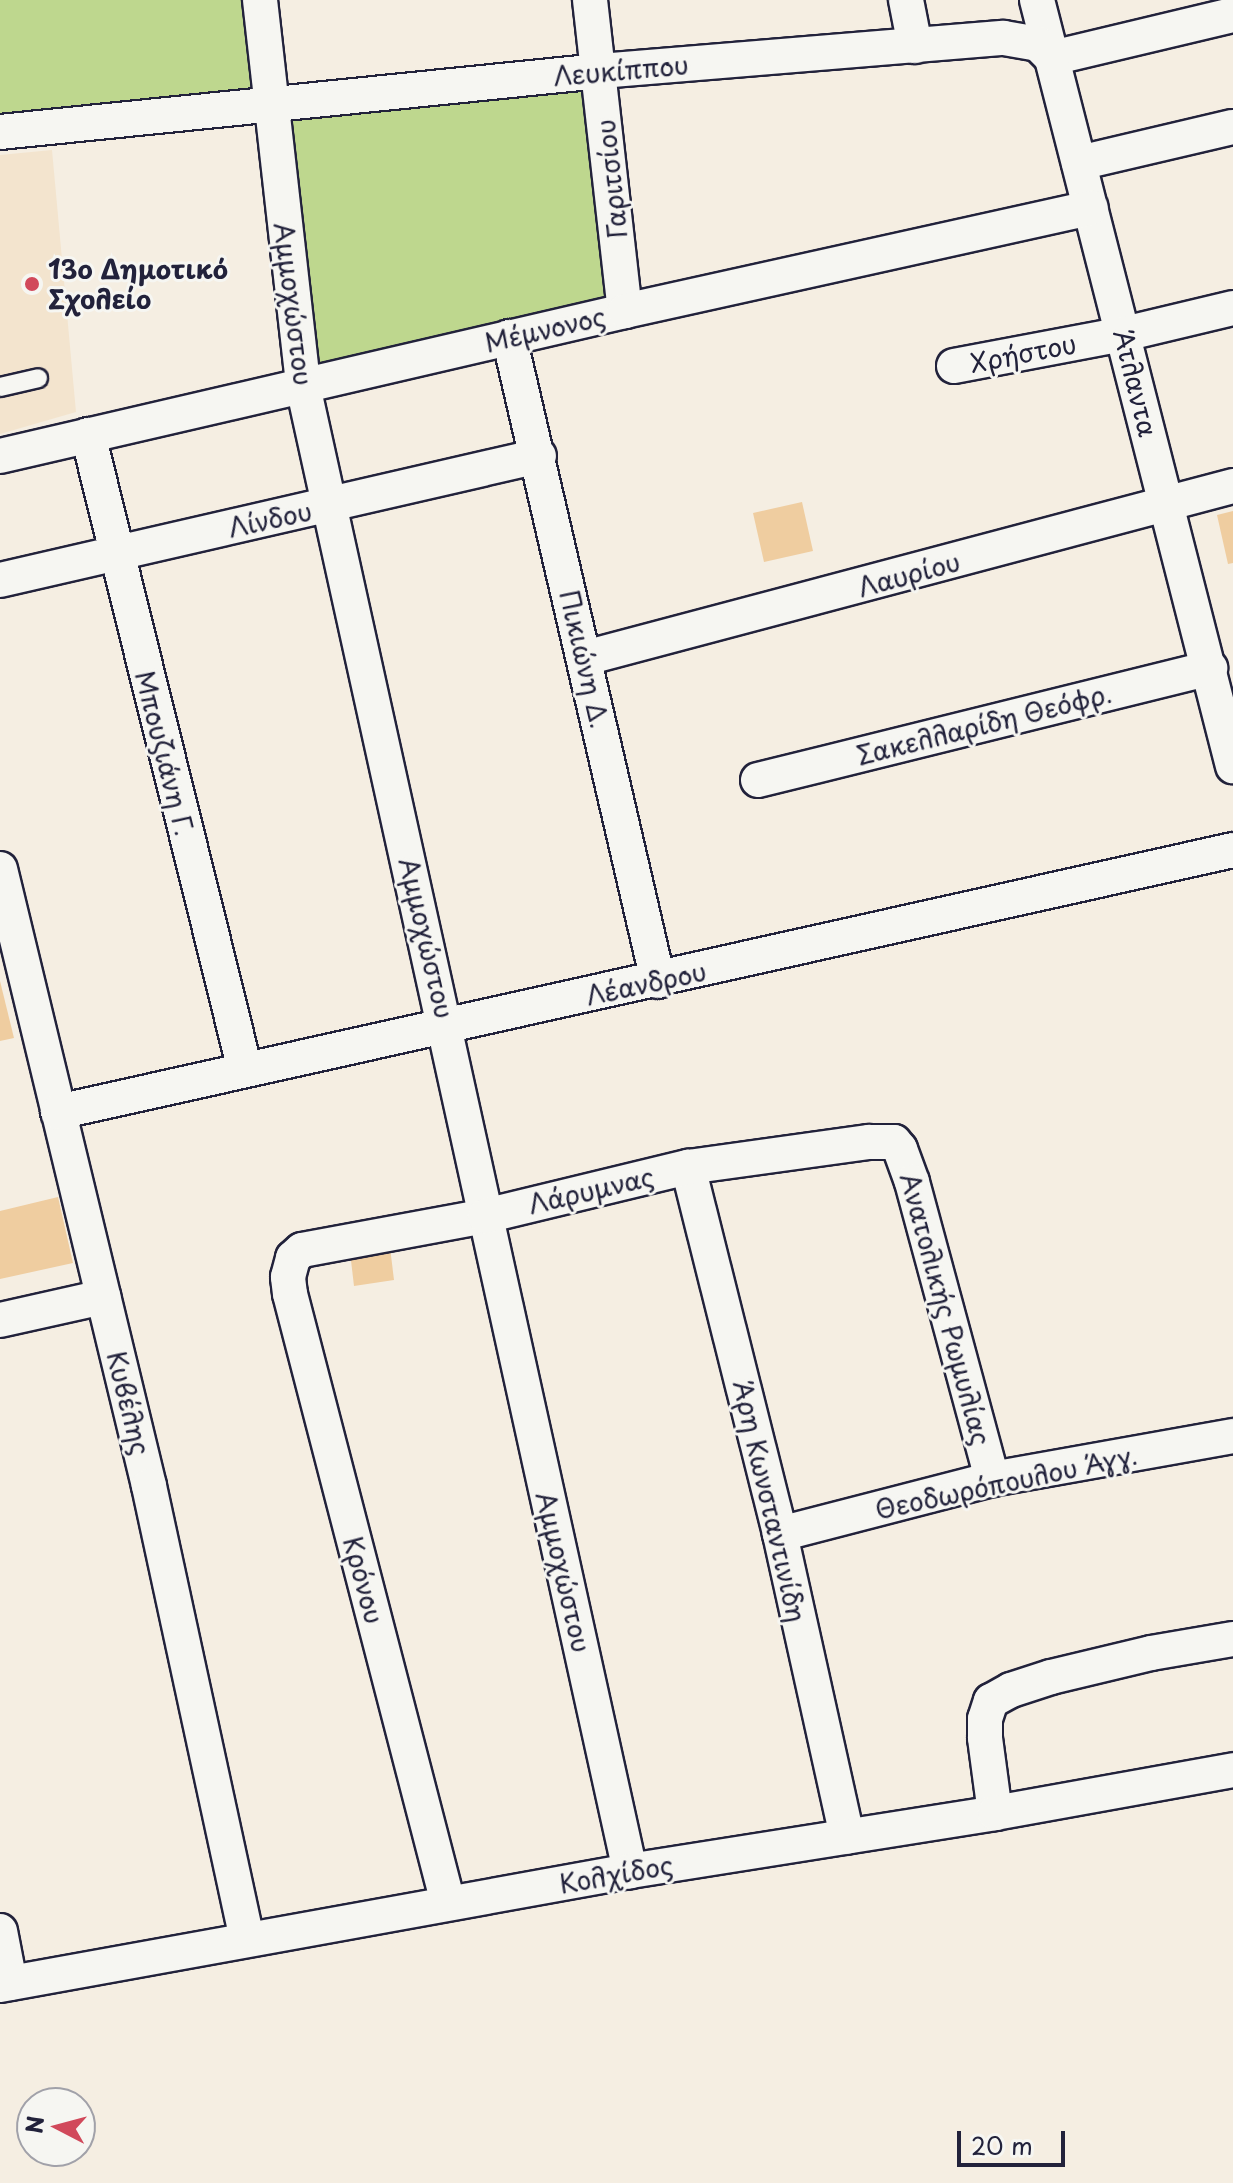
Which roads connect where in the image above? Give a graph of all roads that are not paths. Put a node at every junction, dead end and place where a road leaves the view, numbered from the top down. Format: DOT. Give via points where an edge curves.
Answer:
graph roads {
  1 [pos="260,0"];
  2 [pos="590,0"];
  3 [pos="906,0"];
  4 [pos="1037,0"];
  5 [pos="1233,15"];
  6 [pos="915,46"];
  7 [pos="1052,58"];
  8 [pos="600,71"];
  9 [pos="270,105"];
  10 [pos="1233,127"];
  11 [pos="0,132"];
  12 [pos="1079,163"];
  13 [pos="1091,208"];
  14 [pos="1233,308"];
  15 [pos="625,311"];
  16 [pos="1124,334"];
  17 [pos="509,337"];
  18 [pos="954,366"];
  19 [pos="38,378"];
  20 [pos="303,386"];
  21 [pos="0,387"];
  22 [pos="88,435"];
  23 [pos="0,456"];
  24 [pos="539,456"];
  25 [pos="1233,486"];
  26 [pos="1166,505"];
  27 [pos="329,506"];
  28 [pos="114,553"];
  29 [pos="0,580"];
  30 [pos="585,658"];
  31 [pos="1210,668"];
  32 [pos="1233,766"];
  33 [pos="758,780"];
  34 [pos="1233,850"];
  35 [pos="0,869"];
  36 [pos="11,965"];
  37 [pos="658,981"];
  38 [pos="447,1026"];
  39 [pos="245,1070"];
  40 [pos="58,1112"];
  41 [pos="894,1142"];
  42 [pos="688,1167"];
  43 [pos="485,1216"];
  44 [pos="293,1258"];
  45 [pos="103,1297"];
  46 [pos="0,1320"];
  47 [pos="1233,1436"];
  48 [pos="992,1479"];
  49 [pos="780,1534"];
  50 [pos="1233,1639"];
  51 [pos="1233,1770"];
  52 [pos="995,1813"];
  53 [pos="847,1837"];
  54 [pos="630,1871"];
  55 [pos="448,1903"];
  56 [pos="0,1931"];
  57 [pos="247,1939"];
  58 [pos="5,1984"];
  1 -- 9 [label="street, Αμμοχώστου"];
  2 -- 8 [label="street, Γαριτσίου"];
  3 -- 6 [label="street"];
  4 -- 7 [label="street, Άτλαντα"];
  5 -- 7 [label="street"];
  6 -- 7 [label="street, Λευκίππου" via="1023,39 1038,44"];
  6 -- 8 [label="street, Λευκίππου"];
  7 -- 12 [label="street, Άτλαντα"];
  8 -- 9 [label="street, Λευκίππου"];
  8 -- 15 [label="street, Γαριτσίου"];
  9 -- 11 [label="street, Λευκίππου"];
  9 -- 20 [label="street, Αμμοχώστου"];
  10 -- 12 [label="street"];
  12 -- 13 [label="street, Άτλαντα"];
  13 -- 15 [label="street, Μέμνονος"];
  13 -- 16 [label="street, Άτλαντα"];
  14 -- 16 [label="street, Χρήστου"];
  15 -- 17 [label="street, Μέμνονος"];
  16 -- 18 [label="street, Χρήστου"];
  16 -- 26 [label="street, Άτλαντα"];
  17 -- 20 [label="street, Μέμνονος"];
  17 -- 24 [label="street, Πικιώνη Δ."];
  19 -- 21 [label="lane"];
  20 -- 22 [label="street, Μέμνονος"];
  20 -- 27 [label="street, Αμμοχώστου"];
  22 -- 23 [label="street, Μέμνονος"];
  22 -- 28 [label="street, Μπουζιάνη Γ."];
  24 -- 27 [label="street, Λίνδου"];
  24 -- 30 [label="street, Πικιώνη Δ."];
  25 -- 26 [label="street, Λαυρίου"];
  26 -- 30 [label="street, Λαυρίου"];
  26 -- 31 [label="street, Άτλαντα"];
  27 -- 28 [label="street, Λίνδου"];
  27 -- 38 [label="street, Αμμοχώστου"];
  28 -- 29 [label="street, Λίνδου"];
  28 -- 39 [label="street, Μπουζιάνη Γ."];
  30 -- 37 [label="street, Πικιώνη Δ."];
  31 -- 32 [label="street, Άτλαντα"];
  31 -- 33 [label="street, Σακελλαρίδη Θεόφρ."];
  34 -- 37 [label="street, Λέανδρου"];
  35 -- 36 [label="street, Κυβέλης"];
  36 -- 40 [label="street, Κυβέλης"];
  37 -- 38 [label="street, Λέανδρου"];
  38 -- 39 [label="street, Λέανδρου"];
  38 -- 43 [label="street, Αμμοχώστου"];
  39 -- 40 [label="street, Λέανδρου"];
  40 -- 45 [label="street, Κυβέλης"];
  41 -- 42 [label="street, Λάρυμνας"];
  41 -- 48 [label="street, Ανατολικής Ρωμυλίας" via="912,1182"];
  42 -- 43 [label="street, Λάρυμνας"];
  42 -- 49 [label="street, Άρη Κωνσταντινίδη"];
  43 -- 44 [label="street, Λάρυμνας" via="315,1245"];
  43 -- 54 [label="street, Αμμοχώστου"];
  44 -- 55 [label="street, Κρόνου" via="290,1294"];
  45 -- 46 [label="street"];
  45 -- 57 [label="street, Κυβέλης" via="203,1724"];
  47 -- 48 [label="street, Θεοδωρόπουλου Άγγ."];
  48 -- 49 [label="street, Θεοδωρόπουλου Άγγ."];
  49 -- 53 [label="street, Άρη Κωνσταντινίδη"];
  50 -- 52 [label="street" via="1051,1677 991,1701 985,1738"];
  51 -- 52 [label="street, Κολχίδος"];
  52 -- 53 [label="street, Κολχίδος"];
  53 -- 54 [label="street, Κολχίδος"];
  54 -- 55 [label="street, Κολχίδος"];
  55 -- 57 [label="street, Κολχίδος"];
  56 -- 58 [label="street"];
  57 -- 58 [label="street, Κολχίδος"];
}
